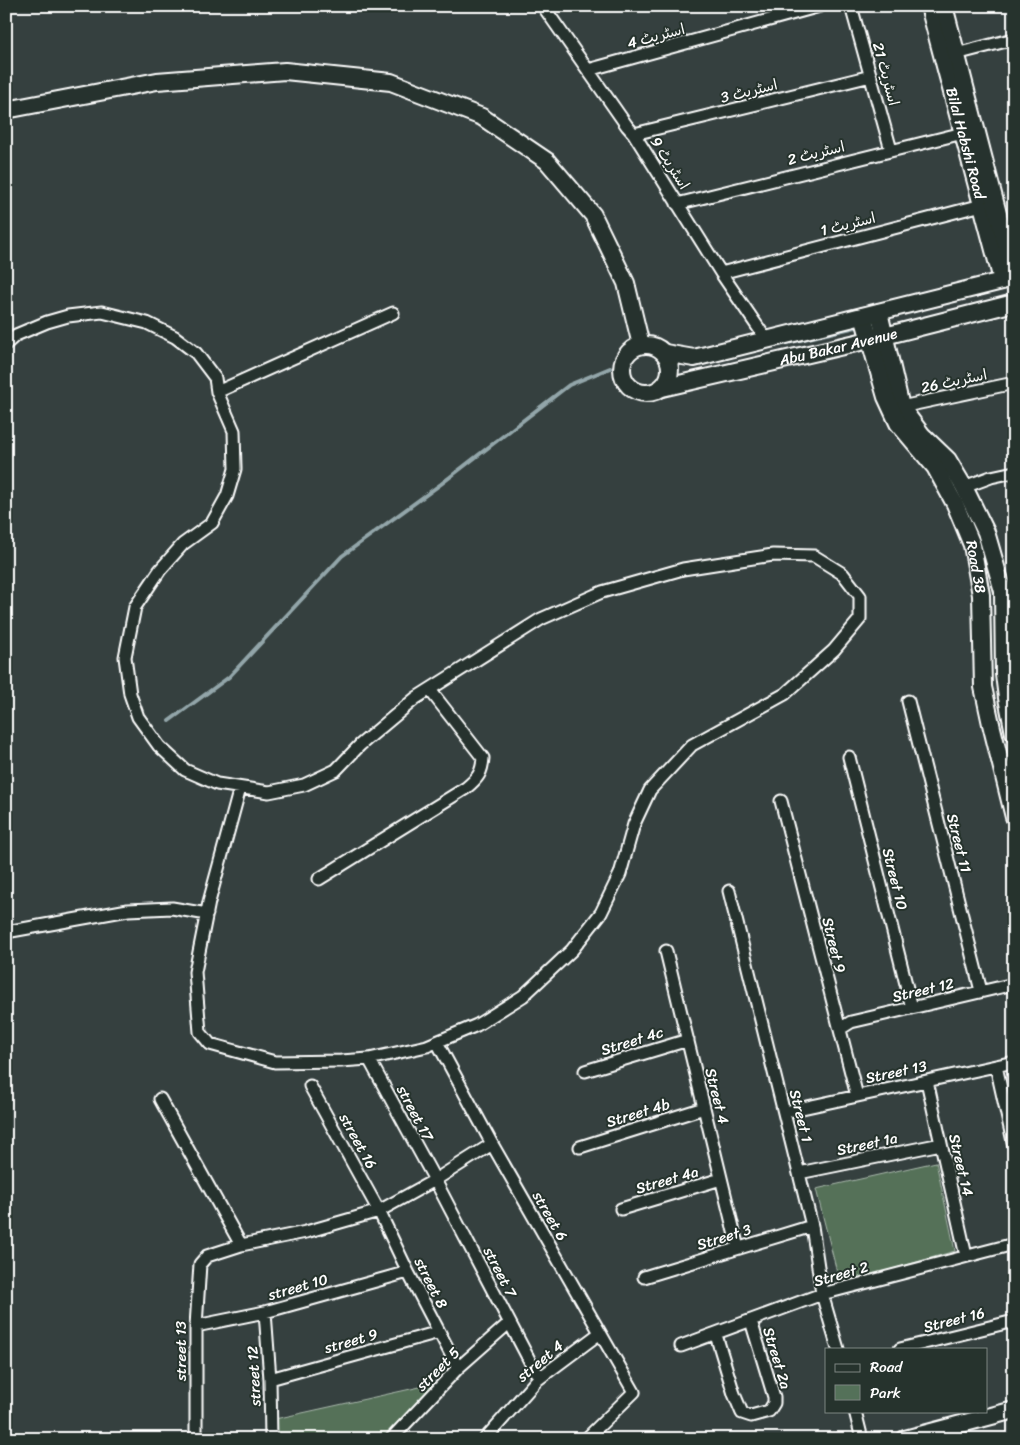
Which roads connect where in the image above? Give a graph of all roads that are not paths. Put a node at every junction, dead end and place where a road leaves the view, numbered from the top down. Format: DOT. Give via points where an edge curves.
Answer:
graph roads {
  1 [pos="543,6"];
  2 [pos="820,6"];
  3 [pos="851,6"];
  4 [pos="929,6"];
  5 [pos="944,6"];
  6 [pos="1014,39"];
  7 [pos="956,54"];
  8 [pos="588,70"];
  9 [pos="871,76"];
  10 [pos="6,110"];
  11 [pos="963,133"];
  12 [pos="634,134"];
  13 [pos="891,150"];
  14 [pos="677,204"];
  15 [pos="982,205"];
  16 [pos="721,273"];
  17 [pos="1010,278"];
  18 [pos="1014,303"];
  19 [pos="393,313"];
  20 [pos="871,314"];
  21 [pos="886,336"];
  22 [pos="766,339"];
  23 [pos="869,340"];
  24 [pos="6,344"];
  25 [pos="641,345"];
  26 [pos="666,353"];
  27 [pos="1014,383"];
  28 [pos="662,388"];
  29 [pos="217,392"];
  30 [pos="901,408"];
  31 [pos="1014,472"];
  32 [pos="964,488"];
  33 [pos="1009,672"];
  34 [pos="430,690"];
  35 [pos="908,701"];
  36 [pos="1014,733"];
  37 [pos="849,757"];
  38 [pos="240,788"];
  39 [pos="782,802"];
  40 [pos="1014,817"];
  41 [pos="319,879"];
  42 [pos="729,891"];
  43 [pos="207,914"];
  44 [pos="6,932"];
  45 [pos="666,951"];
  46 [pos="1014,984"];
  47 [pos="981,991"];
  48 [pos="912,1008"];
  49 [pos="840,1028"];
  50 [pos="688,1040"];
  51 [pos="437,1042"];
  52 [pos="369,1059"];
  53 [pos="1014,1062"];
  54 [pos="996,1066"];
  55 [pos="585,1071"];
  56 [pos="926,1081"];
  57 [pos="310,1086"];
  58 [pos="858,1096"];
  59 [pos="160,1100"];
  60 [pos="704,1108"];
  61 [pos="784,1112"];
  62 [pos="492,1144"];
  63 [pos="941,1144"];
  64 [pos="1014,1146"];
  65 [pos="580,1147"];
  66 [pos="799,1173"];
  67 [pos="721,1179"];
  68 [pos="435,1180"];
  69 [pos="621,1209"];
  70 [pos="379,1210"];
  71 [pos="812,1226"];
  72 [pos="1014,1244"];
  73 [pos="241,1245"];
  74 [pos="738,1248"];
  75 [pos="966,1256"];
  76 [pos="408,1272"];
  77 [pos="644,1277"];
  78 [pos="822,1294"];
  79 [pos="265,1312"];
  80 [pos="750,1321"];
  81 [pos="1014,1321"];
  82 [pos="509,1323"];
  83 [pos="196,1326"];
  84 [pos="439,1332"];
  85 [pos="600,1333"];
  86 [pos="716,1335"];
  87 [pos="681,1346"];
  88 [pos="838,1348"];
  89 [pos="904,1348"];
  90 [pos="458,1368"];
  91 [pos="540,1376"];
  92 [pos="270,1379"];
  93 [pos="1014,1410"];
  94 [pos="855,1412"];
  95 [pos="197,1439"];
  96 [pos="271,1439"];
  97 [pos="391,1439"];
  98 [pos="485,1439"];
  99 [pos="586,1439"];
  100 [pos="862,1439"];
  101 [pos="906,1439"];
  1 -- 8 [label="street, اسٹریٹ 9"];
  2 -- 8 [label="street, اسٹریٹ 4"];
  3 -- 9 [label="street, اسٹریٹ 21"];
  4 -- 11 [label="street, Bilal Habshi Road"];
  5 -- 7 [label="street, Bilal Habshi Road"];
  6 -- 7 [label="street"];
  7 -- 17 [label="street, Bilal Habshi Road"];
  8 -- 12 [label="street, اسٹریٹ 9"];
  9 -- 12 [label="street, اسٹریٹ 3"];
  9 -- 13 [label="street, اسٹریٹ 21"];
  10 -- 25 [label="street" via="156,81 285,71 391,82 482,117 547,161 593,214 626,283"];
  11 -- 13 [label="street, اسٹریٹ 2"];
  11 -- 15 [label="street, Bilal Habshi Road"];
  12 -- 14 [label="street, اسٹریٹ 9"];
  13 -- 14 [label="street, اسٹریٹ 2"];
  14 -- 16 [label="street, اسٹریٹ 9"];
  15 -- 16 [label="street, اسٹریٹ 1"];
  15 -- 17 [label="street, Bilal Habshi Road"];
  16 -- 22 [label="street, اسٹریٹ 9"];
  17 -- 20 [label="street, Abu Bakar Avenue"];
  18 -- 21 [label="street, Abu Bakar Avenue"];
  19 -- 29 [label="street"];
  20 -- 21 [label="street, Road 38"];
  20 -- 22 [label="street, Abu Bakar Avenue"];
  20 -- 23 [label="street, Road 38"];
  21 -- 23 [label="street, Abu Bakar Avenue"];
  21 -- 30 [label="street, Road 38"];
  22 -- 26 [label="street, Abu Bakar Avenue" via="694,358"];
  23 -- 28 [label="street, Abu Bakar Avenue"];
  23 -- 40 [label="street, Road 38" via="886,398 898,423 935,467 972,545 981,596 984,687"];
  24 -- 29 [label="street" via="16,335 47,322 68,316 111,314 147,323 175,337 196,353 215,378"];
  25 -- 26 [label="street" via="651,345"];
  25 -- 28 [label="street" via="624,358 624,379 641,393"];
  26 -- 28 [label="street" via="671,368"];
  27 -- 30 [label="street, اسٹریٹ 26"];
  29 -- 38 [label="street" via="234,431 235,469 227,496 212,523 183,544 160,570 135,607 125,657 130,694 138,717 159,746 185,770 217,784"];
  30 -- 32 [label="street, Road 38" via="922,435 948,460"];
  31 -- 32 [label="street"];
  32 -- 33 [label="street, Road 38" via="986,532 1003,591"];
  33 -- 36 [label="street, Road 38" via="1007,698"];
  34 -- 38 [label="street" via="360,745 336,770 304,785 269,792"];
  34 -- 41 [label="street" via="483,758 478,778"];
  34 -- 51 [label="street" via="541,619 602,592 683,568 773,555 814,556 843,574 860,596 860,619 834,650 785,694 692,745 650,790 634,824 620,874 601,914 572,950 523,996 477,1025"];
  35 -- 47 [label="street, Street 11"];
  37 -- 48 [label="street, Street 10"];
  38 -- 43 [label="street"];
  39 -- 49 [label="street, Street 9"];
  42 -- 61 [label="street, Street 1"];
  43 -- 44 [label="street" via="172,908 128,910"];
  43 -- 52 [label="street" via="195,972 200,1032 210,1044 275,1062"];
  45 -- 50 [label="street, Street 4"];
  46 -- 47 [label="street, Street 12"];
  47 -- 48 [label="street, Street 12"];
  48 -- 49 [label="street, Street 12" via="851,1022"];
  49 -- 58 [label="street, Street 9"];
  50 -- 55 [label="street, Street 4c"];
  50 -- 60 [label="street, Street 4"];
  51 -- 52 [label="street"];
  51 -- 62 [label="street, street 6"];
  52 -- 68 [label="street, street 17"];
  53 -- 54 [label="street, Street 13"];
  54 -- 56 [label="street, Street 13"];
  54 -- 64 [label="street"];
  56 -- 58 [label="street, Street 13"];
  56 -- 63 [label="street, Street 14"];
  57 -- 70 [label="street, street 16"];
  58 -- 61 [label="street, Street 13"];
  59 -- 73 [label="street"];
  60 -- 65 [label="street, Street 4b"];
  60 -- 67 [label="street, Street 4"];
  61 -- 66 [label="street, Street 1"];
  62 -- 68 [label="street"];
  62 -- 85 [label="street, street 6"];
  63 -- 66 [label="street, Street 1a"];
  63 -- 75 [label="street, Street 14"];
  66 -- 71 [label="street, Street 1"];
  67 -- 69 [label="street, Street 4a"];
  67 -- 74 [label="street, Street 4"];
  68 -- 70 [label="street"];
  68 -- 82 [label="street, street 7"];
  70 -- 73 [label="street" via="306,1232"];
  70 -- 76 [label="street, street 8"];
  71 -- 74 [label="street, Street 3"];
  71 -- 78 [label="street, Street 1"];
  72 -- 75 [label="street, Street 2"];
  73 -- 83 [label="street, street 13" via="207,1256 200,1264"];
  74 -- 77 [label="street, Street 3"];
  75 -- 78 [label="street, Street 2"];
  76 -- 79 [label="street, street 10"];
  76 -- 84 [label="street, street 8"];
  78 -- 80 [label="street, Street 2"];
  78 -- 88 [label="street, Street 1"];
  79 -- 83 [label="street, street 10"];
  79 -- 92 [label="street, street 12"];
  80 -- 86 [label="street, Street 2"];
  80 -- 86 [label="street, Street 2a" via="774,1396 774,1403 765,1413 751,1416 742,1413"];
  81 -- 89 [label="street, Street 16"];
  82 -- 90 [label="street, street 5"];
  82 -- 91 [label="street, street 7"];
  83 -- 95 [label="street, street 13"];
  84 -- 90 [label="street, street 8"];
  84 -- 92 [label="street, street 9"];
  85 -- 91 [label="street, street 4"];
  85 -- 99 [label="street, street 6" via="634,1392"];
  86 -- 87 [label="street, Street 2"];
  90 -- 97 [label="street, street 5"];
  91 -- 98 [label="street, street 4"];
  92 -- 96 [label="street, street 12"];
  93 -- 101 [label="street"];
  94 -- 100 [label="street"];
}
